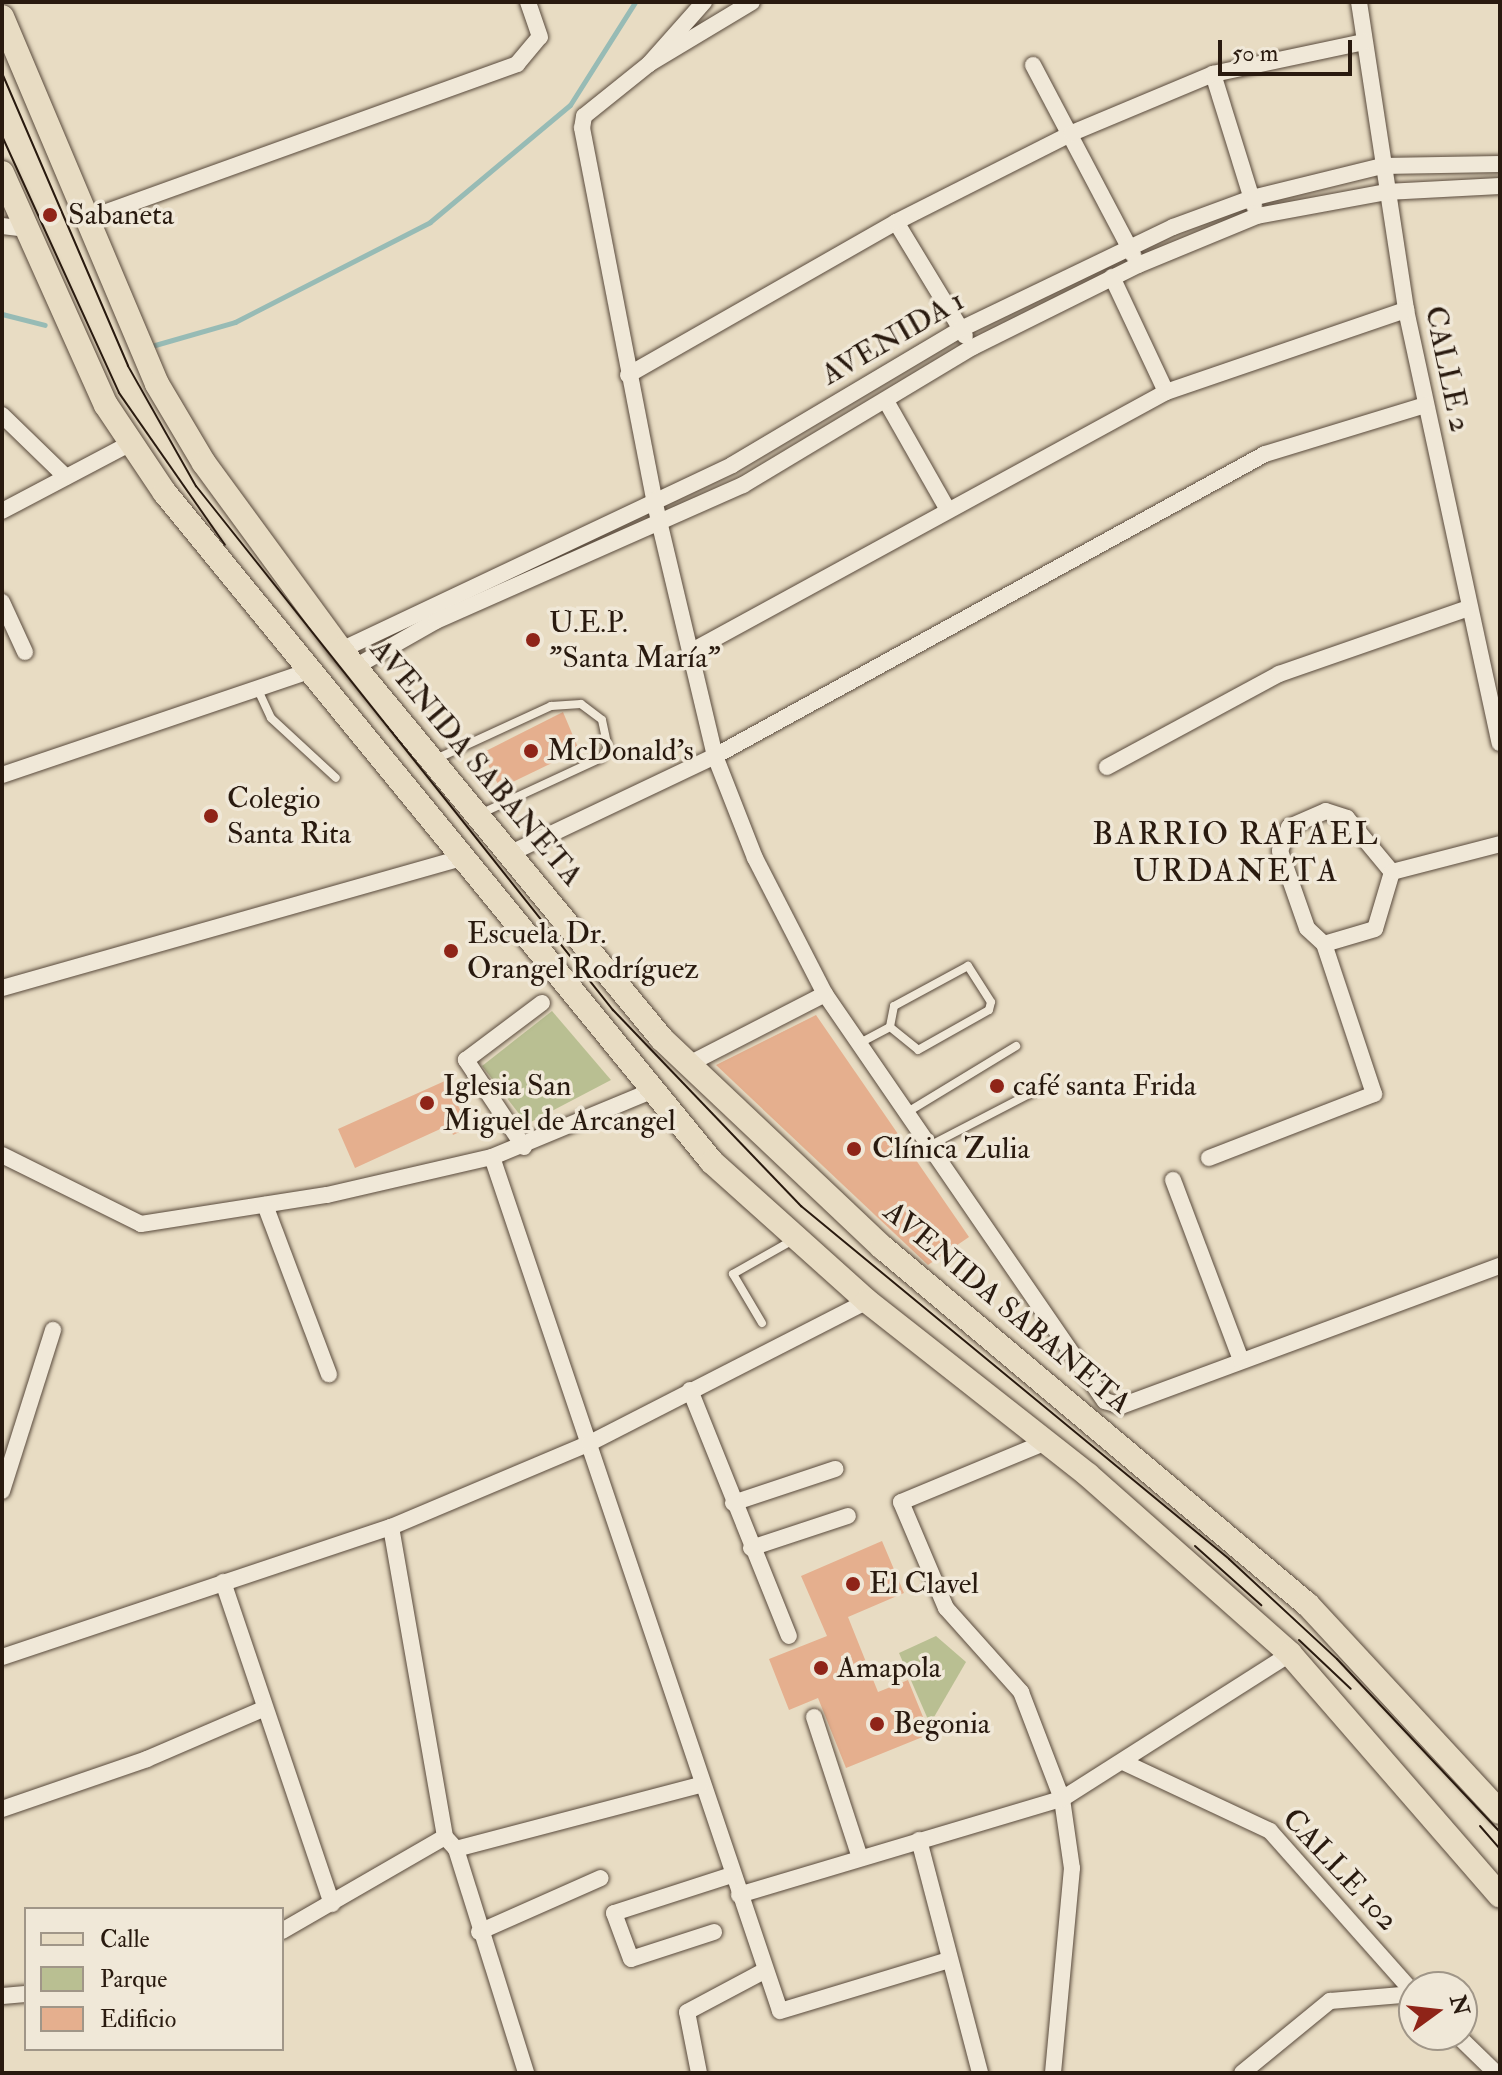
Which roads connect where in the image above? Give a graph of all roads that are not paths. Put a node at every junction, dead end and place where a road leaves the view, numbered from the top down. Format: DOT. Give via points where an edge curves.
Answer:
graph roads {
  1 [pos="528,2"];
  2 [pos="704,2"];
  3 [pos="752,2"];
  4 [pos="1359,2"];
  5 [pos="2,17"];
  6 [pos="1364,42"];
  7 [pos="649,64"];
  8 [pos="1033,65"];
  9 [pos="1213,74"];
  10 [pos="1072,133"];
  11 [pos="1500,164"];
  12 [pos="1382,166"];
  13 [pos="3,178"];
  14 [pos="1500,186"];
  15 [pos="1386,192"];
  16 [pos="1252,198"];
  17 [pos="1257,216"];
  18 [pos="87,219"];
  19 [pos="896,222"];
  20 [pos="14,227"];
  21 [pos="1128,246"];
  22 [pos="1138,265"];
  23 [pos="1112,277"];
  24 [pos="1406,310"];
  25 [pos="961,329"];
  26 [pos="973,347"];
  27 [pos="628,375"];
  28 [pos="1166,392"];
  29 [pos="886,401"];
  30 [pos="1425,405"];
  31 [pos="2,415"];
  32 [pos="813,417"];
  33 [pos="826,436"];
  34 [pos="131,443"];
  35 [pos="66,477"];
  36 [pos="654,500"];
  37 [pos="948,510"];
  38 [pos="2,511"];
  39 [pos="659,520"];
  40 [pos="2,602"];
  41 [pos="1468,608"];
  42 [pos="25,652"];
  43 [pos="690,652"];
  44 [pos="348,659"];
  45 [pos="307,672"];
  46 [pos="258,690"];
  47 [pos="1500,743"];
  48 [pos="715,756"];
  49 [pos="431,761"];
  50 [pos="1107,767"];
  51 [pos="2,775"];
  52 [pos="336,778"];
  53 [pos="478,815"];
  54 [pos="1500,844"];
  55 [pos="511,853"];
  56 [pos="459,859"];
  57 [pos="1392,872"];
  58 [pos="1324,944"];
  59 [pos="2,988"];
  60 [pos="825,994"];
  61 [pos="542,1003"];
  62 [pos="890,1027"];
  63 [pos="858,1044"];
  64 [pos="1016,1046"];
  65 [pos="689,1064"];
  66 [pos="1041,1088"];
  67 [pos="651,1091"];
  68 [pos="906,1113"];
  69 [pos="928,1146"];
  70 [pos="524,1147"];
  71 [pos="2,1155"];
  72 [pos="492,1157"];
  73 [pos="1209,1158"];
  74 [pos="1173,1180"];
  75 [pos="265,1205"];
  76 [pos="797,1238"];
  77 [pos="1500,1266"];
  78 [pos="867,1301"];
  79 [pos="762,1323"];
  80 [pos="53,1330"];
  81 [pos="1241,1360"];
  82 [pos="329,1374"];
  83 [pos="690,1390"];
  84 [pos="1046,1442"];
  85 [pos="590,1443"];
  86 [pos="835,1469"];
  87 [pos="2,1491"];
  88 [pos="733,1503"];
  89 [pos="848,1516"];
  90 [pos="391,1527"];
  91 [pos="751,1548"];
  92 [pos="223,1582"];
  93 [pos="789,1636"];
  94 [pos="1290,1654"];
  95 [pos="2,1657"];
  96 [pos="263,1709"];
  97 [pos="814,1717"];
  98 [pos="1125,1763"];
  99 [pos="700,1785"];
  100 [pos="1062,1799"];
  101 [pos="2,1809"];
  102 [pos="1500,1812"];
  103 [pos="919,1840"];
  104 [pos="450,1843"];
  105 [pos="860,1858"];
  106 [pos="732,1875"];
  107 [pos="601,1878"];
  108 [pos="739,1895"];
  109 [pos="1500,1896"];
  110 [pos="332,1904"];
  111 [pos="284,1930"];
  112 [pos="479,1932"];
  113 [pos="714,1932"];
  114 [pos="949,1960"];
  115 [pos="764,1971"];
  116 [pos="1398,1975"];
  117 [pos="24,1994"];
  118 [pos="1398,1995"];
  119 [pos="2,1996"];
  120 [pos="1473,2051"];
  121 [pos="526,2073"];
  122 [pos="699,2073"];
  123 [pos="980,2073"];
  124 [pos="1053,2073"];
  125 [pos="1242,2073"];
  126 [pos="1496,2073"];
  1 -- 18 [label="street" via="540,37 517,64"];
  2 -- 7 [label="street"];
  3 -- 7 [label="street"];
  4 -- 6 [label="street, CALLE 2"];
  5 -- 18 [label="main road, AVENIDA SABANETA"];
  6 -- 9 [label="street"];
  6 -- 12 [label="street, CALLE 2"];
  7 -- 27 [label="street" via="582,122"];
  8 -- 10 [label="street"];
  9 -- 10 [label="street"];
  9 -- 16 [label="street"];
  10 -- 19 [label="street"];
  10 -- 21 [label="street"];
  11 -- 12 [label="street, AVENIDA 1"];
  12 -- 15 [label="street, CALLE 2"];
  12 -- 16 [label="street, AVENIDA 1"];
  13 -- 20 [label="main road"];
  14 -- 15 [label="street"];
  15 -- 17 [label="street"];
  15 -- 24 [label="street, CALLE 2"];
  16 -- 17 [label="street"];
  16 -- 21 [label="street, AVENIDA 1"];
  17 -- 22 [label="street"];
  18 -- 44 [label="main road, AVENIDA SABANETA" via="157,384 204,463"];
  19 -- 25 [label="street"];
  19 -- 27 [label="street"];
  20 -- 34 [label="main road"];
  21 -- 22 [label="street"];
  21 -- 25 [label="street, AVENIDA 1"];
  22 -- 23 [label="street"];
  23 -- 26 [label="street"];
  23 -- 28 [label="street"];
  24 -- 28 [label="street"];
  24 -- 30 [label="street, CALLE 2"];
  25 -- 26 [label="street"];
  25 -- 32 [label="street, AVENIDA 1"];
  26 -- 29 [label="street"];
  27 -- 36 [label="street"];
  28 -- 37 [label="street"];
  29 -- 33 [label="street"];
  29 -- 37 [label="street"];
  30 -- 41 [label="street, CALLE 2"];
  30 -- 48 [label="street" via="1265,454"];
  31 -- 35 [label="street"];
  32 -- 33 [label="street"];
  32 -- 36 [label="street, AVENIDA 1"];
  33 -- 39 [label="street" via="743,485"];
  34 -- 35 [label="street"];
  34 -- 45 [label="main road"];
  35 -- 38 [label="street"];
  36 -- 39 [label="street"];
  36 -- 44 [label="street, AVENIDA 1"];
  37 -- 43 [label="street"];
  39 -- 43 [label="street"];
  39 -- 44 [label="street"];
  40 -- 42 [label="street"];
  41 -- 47 [label="street, CALLE 2"];
  41 -- 50 [label="street" via="1279,674"];
  43 -- 48 [label="street"];
  44 -- 49 [label="main road, AVENIDA SABANETA"];
  45 -- 46 [label="street"];
  45 -- 56 [label="main road"];
  46 -- 51 [label="street"];
  46 -- 52 [label="lane" via="271,718"];
  48 -- 55 [label="street"];
  48 -- 60 [label="street" via="755,858"];
  49 -- 53 [label="main road, AVENIDA SABANETA"];
  49 -- 53 [label="lane" via="551,706 581,704 602,720 608,748 601,758"];
  53 -- 55 [label="main road, AVENIDA SABANETA"];
  54 -- 57 [label="street"];
  55 -- 65 [label="main road, AVENIDA SABANETA"];
  56 -- 59 [label="street"];
  56 -- 67 [label="main road"];
  57 -- 58 [label="street" via="1375,929"];
  57 -- 58 [label="street" via="1339,813 1289,827 1280,851 1307,928"];
  58 -- 73 [label="street" via="1374,1094"];
  60 -- 63 [label="street"];
  60 -- 65 [label="street"];
  61 -- 70 [label="street" via="466,1060"];
  62 -- 62 [label="lane" via="918,1050 989,1010 991,1002 968,966 894,1006"];
  62 -- 63 [label="lane"];
  63 -- 68 [label="street"];
  64 -- 68 [label="lane"];
  65 -- 102 [label="main road, AVENIDA SABANETA" via="882,1247 1308,1605"];
  66 -- 69 [label="lane"];
  67 -- 70 [label="street"];
  67 -- 76 [label="main road" via="712,1162"];
  68 -- 69 [label="street"];
  69 -- 81 [label="street" via="1109,1404"];
  70 -- 72 [label="street"];
  71 -- 75 [label="street" via="141,1224"];
  72 -- 75 [label="street"];
  72 -- 85 [label="street"];
  74 -- 81 [label="street"];
  75 -- 82 [label="street"];
  76 -- 78 [label="main road"];
  76 -- 79 [label="lane" via="733,1274"];
  77 -- 81 [label="street"];
  78 -- 83 [label="street"];
  78 -- 84 [label="main road"];
  80 -- 87 [label="street"];
  83 -- 85 [label="street"];
  83 -- 88 [label="street"];
  84 -- 94 [label="main road"];
  84 -- 100 [label="street" via="901,1502 946,1608 1021,1692"];
  85 -- 90 [label="street"];
  85 -- 99 [label="street"];
  86 -- 88 [label="street"];
  88 -- 91 [label="street"];
  89 -- 91 [label="street"];
  90 -- 92 [label="street"];
  90 -- 104 [label="street"];
  91 -- 93 [label="street"];
  92 -- 95 [label="street"];
  92 -- 96 [label="street"];
  94 -- 98 [label="street"];
  94 -- 109 [label="main road"];
  96 -- 101 [label="street" via="147,1759"];
  96 -- 110 [label="street"];
  97 -- 105 [label="street"];
  98 -- 100 [label="street"];
  98 -- 116 [label="street, CALLE 102" via="1270,1831"];
  99 -- 104 [label="street"];
  99 -- 106 [label="street"];
  100 -- 103 [label="street"];
  100 -- 124 [label="street" via="1072,1868"];
  103 -- 105 [label="street"];
  103 -- 114 [label="street"];
  104 -- 110 [label="street"];
  104 -- 112 [label="street"];
  105 -- 108 [label="street"];
  106 -- 108 [label="street"];
  106 -- 113 [label="street" via="614,1913 631,1959"];
  107 -- 112 [label="street"];
  108 -- 115 [label="street"];
  110 -- 111 [label="street"];
  112 -- 121 [label="street"];
  114 -- 115 [label="street" via="780,2011"];
  114 -- 123 [label="street"];
  115 -- 122 [label="street" via="687,2012"];
  117 -- 119 [label="street"];
  118 -- 125 [label="street" via="1330,2001"];
  120 -- 126 [label="street"];
}
